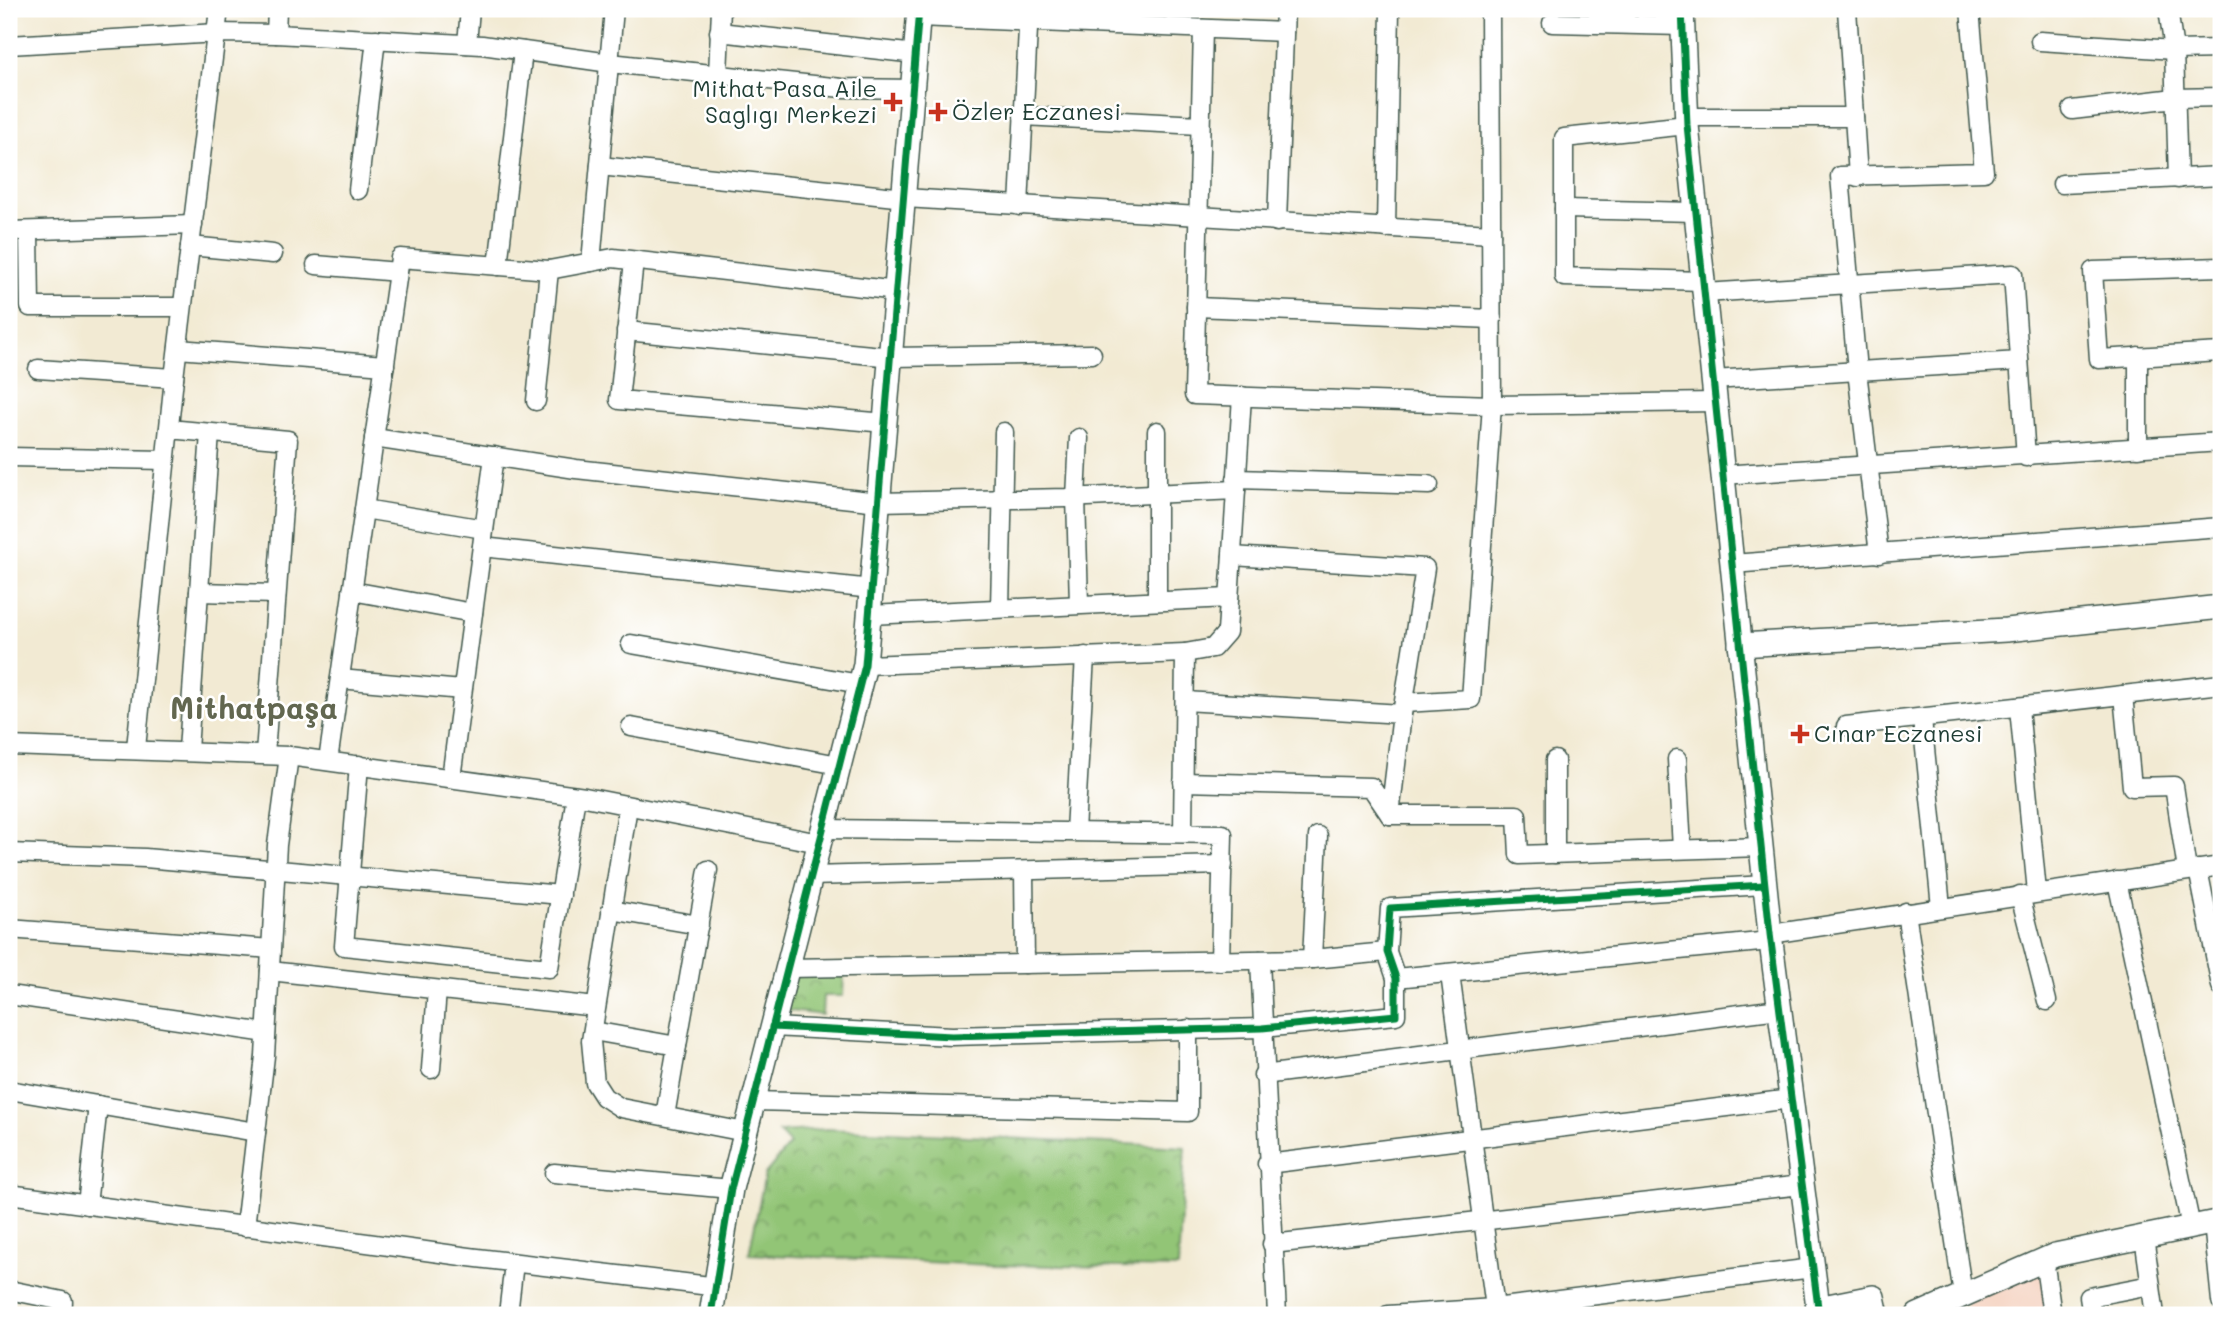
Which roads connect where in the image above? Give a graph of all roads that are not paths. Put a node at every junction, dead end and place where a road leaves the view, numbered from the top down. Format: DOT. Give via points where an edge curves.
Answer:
graph roads {
  1 [pos="219,9"];
  2 [pos="277,9"];
  3 [pos="470,9"];
  4 [pos="614,9"];
  5 [pos="721,9"];
  6 [pos="1285,9"];
  7 [pos="1391,9"];
  8 [pos="1490,9"];
  9 [pos="1847,9"];
  10 [pos="1970,9"];
  11 [pos="2168,9"];
  12 [pos="919,13"];
  13 [pos="1029,15"];
  14 [pos="1120,17"];
  15 [pos="1683,17"];
  16 [pos="1552,23"];
  17 [pos="1203,29"];
  18 [pos="719,32"];
  19 [pos="1284,32"];
  20 [pos="218,33"];
  21 [pos="276,34"];
  22 [pos="376,39"];
  23 [pos="2040,41"];
  24 [pos="467,44"];
  25 [pos="9,45"];
  26 [pos="2221,49"];
  27 [pos="2174,50"];
  28 [pos="523,51"];
  29 [pos="916,54"];
  30 [pos="610,63"];
  31 [pos="718,74"];
  32 [pos="914,89"];
  33 [pos="2221,97"];
  34 [pos="2175,98"];
  35 [pos="2072,110"];
  36 [pos="1023,116"];
  37 [pos="1854,117"];
  38 [pos="1686,121"];
  39 [pos="1200,125"];
  40 [pos="600,166"];
  41 [pos="2221,176"];
  42 [pos="1858,177"];
  43 [pos="2178,178"];
  44 [pos="2062,184"];
  45 [pos="358,190"];
  46 [pos="905,198"];
  47 [pos="1019,206"];
  48 [pos="1564,209"];
  49 [pos="1696,212"];
  50 [pos="1197,218"];
  51 [pos="1277,222"];
  52 [pos="193,225"];
  53 [pos="1386,228"];
  54 [pos="9,231"];
  55 [pos="29,232"];
  56 [pos="1491,234"];
  57 [pos="190,246"];
  58 [pos="273,254"];
  59 [pos="634,261"];
  60 [pos="591,262"];
  61 [pos="316,265"];
  62 [pos="498,266"];
  63 [pos="2221,267"];
  64 [pos="549,270"];
  65 [pos="398,272"];
  66 [pos="1850,283"];
  67 [pos="1703,287"];
  68 [pos="897,291"];
  69 [pos="183,307"];
  70 [pos="1196,307"];
  71 [pos="1492,319"];
  72 [pos="626,331"];
  73 [pos="178,349"];
  74 [pos="2221,352"];
  75 [pos="1092,354"];
  76 [pos="2138,356"];
  77 [pos="892,357"];
  78 [pos="2019,361"];
  79 [pos="385,365"];
  80 [pos="38,369"];
  81 [pos="1857,371"];
  82 [pos="174,377"];
  83 [pos="1714,391"];
  84 [pos="1242,396"];
  85 [pos="536,401"];
  86 [pos="1492,405"];
  87 [pos="886,423"];
  88 [pos="169,429"];
  89 [pos="1157,430"];
  90 [pos="1004,432"];
  91 [pos="210,433"];
  92 [pos="374,438"];
  93 [pos="1079,438"];
  94 [pos="2221,442"];
  95 [pos="2138,448"];
  96 [pos="494,456"];
  97 [pos="9,457"];
  98 [pos="2026,457"];
  99 [pos="165,460"];
  100 [pos="1869,466"];
  101 [pos="1722,475"];
  102 [pos="1236,484"];
  103 [pos="1429,485"];
  104 [pos="1156,494"];
  105 [pos="1076,498"];
  106 [pos="1001,499"];
  107 [pos="879,502"];
  108 [pos="364,509"];
  109 [pos="2221,527"];
  110 [pos="483,538"];
  111 [pos="1879,554"];
  112 [pos="1232,556"];
  113 [pos="1732,564"];
  114 [pos="872,589"];
  115 [pos="352,591"];
  116 [pos="199,592"];
  117 [pos="276,594"];
  118 [pos="1229,598"];
  119 [pos="1157,601"];
  120 [pos="1079,604"];
  121 [pos="2221,607"];
  122 [pos="1000,608"];
  123 [pos="473,613"];
  124 [pos="870,615"];
  125 [pos="631,644"];
  126 [pos="1740,645"];
  127 [pos="1185,653"];
  128 [pos="1085,656"];
  129 [pos="862,674"];
  130 [pos="340,678"];
  131 [pos="2221,684"];
  132 [pos="462,690"];
  133 [pos="2123,695"];
  134 [pos="1185,701"];
  135 [pos="1403,708"];
  136 [pos="2019,708"];
  137 [pos="1922,719"];
  138 [pos="1846,726"];
  139 [pos="631,727"];
  140 [pos="9,746"];
  141 [pos="136,748"];
  142 [pos="188,750"];
  143 [pos="265,754"];
  144 [pos="289,756"];
  145 [pos="1677,759"];
  146 [pos="1555,760"];
  147 [pos="328,761"];
  148 [pos="359,765"];
  149 [pos="839,765"];
  150 [pos="451,778"];
  151 [pos="1183,782"];
  152 [pos="576,796"];
  153 [pos="628,806"];
  154 [pos="1390,815"];
  155 [pos="1075,831"];
  156 [pos="1183,834"];
  157 [pos="821,836"];
  158 [pos="1318,836"];
  159 [pos="1761,848"];
  160 [pos="1682,849"];
  161 [pos="9,853"];
  162 [pos="1555,854"];
  163 [pos="1223,866"];
  164 [pos="2221,866"];
  165 [pos="275,869"];
  166 [pos="708,870"];
  167 [pos="2192,870"];
  168 [pos="1024,871"];
  169 [pos="349,876"];
  170 [pos="810,876"];
  171 [pos="2117,881"];
  172 [pos="1764,885"];
  173 [pos="2028,893"];
  174 [pos="561,895"];
  175 [pos="1941,907"];
  176 [pos="611,910"];
  177 [pos="1906,912"];
  178 [pos="699,925"];
  179 [pos="9,929"];
  180 [pos="1770,937"];
  181 [pos="271,949"];
  182 [pos="1387,953"];
  183 [pos="1312,959"];
  184 [pos="1260,960"];
  185 [pos="1220,961"];
  186 [pos="1025,964"];
  187 [pos="787,968"];
  188 [pos="270,971"];
  189 [pos="1450,974"];
  190 [pos="1396,978"];
  191 [pos="2221,986"];
  192 [pos="437,990"];
  193 [pos="9,995"];
  194 [pos="2047,1001"];
  195 [pos="596,1007"];
  196 [pos="1779,1009"];
  197 [pos="772,1027"];
  198 [pos="1262,1028"];
  199 [pos="1188,1029"];
  200 [pos="593,1031"];
  201 [pos="266,1033"];
  202 [pos="677,1046"];
  203 [pos="1459,1050"];
  204 [pos="431,1069"];
  205 [pos="1263,1075"];
  206 [pos="9,1090"];
  207 [pos="1791,1099"];
  208 [pos="753,1101"];
  209 [pos="98,1105"];
  210 [pos="665,1116"];
  211 [pos="256,1132"];
  212 [pos="745,1132"];
  213 [pos="1471,1141"];
  214 [pos="1267,1164"];
  215 [pos="554,1173"];
  216 [pos="1802,1185"];
  217 [pos="731,1189"];
  218 [pos="9,1194"];
  219 [pos="87,1205"];
  220 [pos="1482,1223"];
  221 [pos="2208,1223"];
  222 [pos="245,1227"];
  223 [pos="2144,1237"];
  224 [pos="1272,1244"];
  225 [pos="2044,1259"];
  226 [pos="514,1263"];
  227 [pos="1813,1268"];
  228 [pos="2151,1285"];
  229 [pos="718,1287"];
  230 [pos="9,1290"];
  231 [pos="2221,1301"];
  232 [pos="1955,1304"];
  233 [pos="1495,1311"];
  234 [pos="1819,1312"];
  235 [pos="62,1315"];
  236 [pos="513,1315"];
  237 [pos="712,1315"];
  238 [pos="1277,1315"];
  239 [pos="1388,1315"];
  240 [pos="1877,1315"];
  241 [pos="1918,1315"];
  242 [pos="2052,1315"];
  243 [pos="2092,1315"];
  244 [pos="2155,1315"];
  1 -- 20 [label="street"];
  2 -- 21 [label="street"];
  3 -- 24 [label="street"];
  4 -- 30 [label="street"];
  5 -- 18 [label="street"];
  6 -- 19 [label="street"];
  7 -- 53 [label="street"];
  8 -- 56 [label="street"];
  9 -- 37 [label="street"];
  10 -- 42 [label="street" via="1984,172"];
  11 -- 27 [label="street"];
  12 -- 13 [label="street"];
  12 -- 29 [label="street"];
  13 -- 14 [label="street"];
  13 -- 36 [label="street"];
  14 -- 17 [label="street"];
  15 -- 16 [label="street"];
  15 -- 38 [label="street"];
  17 -- 19 [label="street"];
  17 -- 39 [label="street"];
  18 -- 29 [label="street"];
  18 -- 31 [label="street"];
  19 -- 51 [label="street"];
  20 -- 21 [label="street"];
  20 -- 25 [label="street"];
  20 -- 52 [label="street"];
  21 -- 22 [label="street"];
  22 -- 24 [label="street"];
  22 -- 45 [label="street"];
  23 -- 27 [label="street"];
  24 -- 28 [label="street"];
  26 -- 27 [label="street"];
  27 -- 34 [label="street"];
  28 -- 30 [label="street"];
  28 -- 62 [label="street"];
  29 -- 32 [label="street"];
  30 -- 31 [label="street"];
  30 -- 40 [label="street"];
  31 -- 32 [label="street" via="842,88"];
  32 -- 46 [label="street"];
  33 -- 34 [label="street"];
  34 -- 35 [label="street"];
  34 -- 43 [label="street"];
  36 -- 39 [label="street"];
  36 -- 47 [label="street"];
  37 -- 38 [label="street"];
  37 -- 42 [label="street"];
  38 -- 48 [label="street" via="1564,138"];
  38 -- 49 [label="street"];
  39 -- 50 [label="street"];
  40 -- 46 [label="street"];
  40 -- 60 [label="street"];
  41 -- 43 [label="street"];
  42 -- 66 [label="street" via="1840,176"];
  43 -- 44 [label="street"];
  46 -- 47 [label="street"];
  46 -- 68 [label="street"];
  47 -- 50 [label="street"];
  48 -- 49 [label="street"];
  48 -- 67 [label="street" via="1564,277"];
  49 -- 67 [label="street"];
  50 -- 51 [label="street"];
  50 -- 70 [label="street"];
  51 -- 53 [label="street"];
  52 -- 55 [label="street"];
  52 -- 57 [label="street"];
  53 -- 56 [label="street"];
  54 -- 55 [label="street"];
  55 -- 69 [label="street" via="30,307"];
  56 -- 71 [label="street"];
  57 -- 58 [label="street"];
  57 -- 69 [label="street"];
  59 -- 60 [label="street"];
  59 -- 68 [label="street"];
  59 -- 72 [label="street"];
  60 -- 64 [label="street"];
  61 -- 65 [label="street"];
  62 -- 64 [label="street"];
  62 -- 65 [label="street" via="400,258"];
  63 -- 76 [label="street" via="2092,271 2099,359"];
  64 -- 85 [label="street"];
  65 -- 79 [label="street"];
  66 -- 67 [label="street"];
  66 -- 78 [label="street" via="2013,274"];
  66 -- 81 [label="street"];
  67 -- 83 [label="street"];
  68 -- 77 [label="street"];
  69 -- 73 [label="street"];
  70 -- 71 [label="street"];
  70 -- 84 [label="street" via="1194,394"];
  71 -- 86 [label="street"];
  72 -- 77 [label="street"];
  72 -- 87 [label="street" via="619,400"];
  73 -- 79 [label="street"];
  73 -- 82 [label="street"];
  74 -- 76 [label="street"];
  75 -- 77 [label="street"];
  76 -- 95 [label="street"];
  77 -- 87 [label="street"];
  78 -- 81 [label="street"];
  78 -- 98 [label="street"];
  79 -- 92 [label="street"];
  80 -- 82 [label="street"];
  81 -- 83 [label="street"];
  81 -- 100 [label="street"];
  82 -- 88 [label="street"];
  83 -- 86 [label="street"];
  83 -- 101 [label="street"];
  84 -- 86 [label="street"];
  84 -- 102 [label="street"];
  86 -- 135 [label="street" via="1471,699"];
  87 -- 107 [label="street"];
  88 -- 91 [label="street"];
  88 -- 99 [label="street"];
  89 -- 104 [label="street"];
  90 -- 106 [label="street"];
  91 -- 116 [label="street"];
  91 -- 117 [label="street" via="288,440"];
  92 -- 96 [label="street"];
  92 -- 108 [label="street"];
  93 -- 105 [label="street"];
  94 -- 95 [label="street"];
  95 -- 98 [label="street"];
  96 -- 107 [label="street"];
  96 -- 110 [label="street"];
  97 -- 99 [label="street"];
  98 -- 100 [label="street"];
  99 -- 141 [label="street"];
  100 -- 101 [label="street"];
  100 -- 111 [label="street"];
  101 -- 113 [label="street"];
  102 -- 103 [label="street"];
  102 -- 104 [label="street"];
  102 -- 112 [label="street"];
  104 -- 105 [label="street"];
  104 -- 119 [label="street"];
  105 -- 106 [label="street"];
  105 -- 120 [label="street"];
  106 -- 107 [label="street"];
  106 -- 122 [label="street"];
  107 -- 114 [label="street"];
  108 -- 110 [label="street"];
  108 -- 115 [label="street"];
  109 -- 111 [label="street"];
  110 -- 114 [label="street"];
  110 -- 123 [label="street"];
  111 -- 113 [label="street"];
  112 -- 118 [label="street"];
  112 -- 135 [label="street" via="1425,568"];
  113 -- 126 [label="street"];
  114 -- 124 [label="street"];
  115 -- 123 [label="street"];
  115 -- 130 [label="street"];
  116 -- 117 [label="street"];
  116 -- 142 [label="street"];
  117 -- 143 [label="street"];
  118 -- 119 [label="street"];
  118 -- 127 [label="street" via="1227,632 1213,648"];
  119 -- 120 [label="street"];
  120 -- 122 [label="street"];
  121 -- 126 [label="street" via="2006,630"];
  122 -- 124 [label="street"];
  123 -- 132 [label="street"];
  124 -- 129 [label="street"];
  125 -- 129 [label="street"];
  126 -- 159 [label="street"];
  127 -- 128 [label="street"];
  127 -- 134 [label="street"];
  128 -- 129 [label="street"];
  128 -- 155 [label="street"];
  129 -- 149 [label="street"];
  130 -- 132 [label="street"];
  130 -- 147 [label="street"];
  131 -- 133 [label="street"];
  132 -- 150 [label="street"];
  133 -- 136 [label="street"];
  133 -- 167 [label="street" via="2132,787 2174,786"];
  134 -- 135 [label="street"];
  134 -- 151 [label="street"];
  135 -- 154 [label="street"];
  136 -- 137 [label="street"];
  136 -- 173 [label="street"];
  137 -- 138 [label="street"];
  137 -- 175 [label="street"];
  139 -- 149 [label="street"];
  140 -- 141 [label="street"];
  141 -- 142 [label="street"];
  142 -- 143 [label="street"];
  143 -- 144 [label="street"];
  144 -- 147 [label="street"];
  144 -- 165 [label="street"];
  145 -- 160 [label="street"];
  146 -- 162 [label="street"];
  147 -- 148 [label="street"];
  148 -- 150 [label="street"];
  148 -- 169 [label="street"];
  149 -- 157 [label="street"];
  150 -- 152 [label="street"];
  151 -- 154 [label="street" via="1371,787"];
  151 -- 156 [label="street"];
  152 -- 153 [label="street"];
  152 -- 174 [label="street"];
  153 -- 157 [label="street"];
  153 -- 176 [label="street"];
  154 -- 162 [label="street" via="1517,815 1519,855"];
  155 -- 156 [label="street"];
  155 -- 157 [label="street"];
  156 -- 163 [label="street" via="1223,834"];
  157 -- 170 [label="street"];
  158 -- 183 [label="street"];
  159 -- 160 [label="street"];
  159 -- 172 [label="street"];
  160 -- 162 [label="street"];
  161 -- 165 [label="street"];
  163 -- 168 [label="street"];
  163 -- 185 [label="street"];
  164 -- 167 [label="street"];
  165 -- 169 [label="street"];
  165 -- 181 [label="street"];
  166 -- 178 [label="street"];
  167 -- 171 [label="street"];
  167 -- 191 [label="street"];
  168 -- 170 [label="street"];
  168 -- 186 [label="street"];
  169 -- 174 [label="street"];
  169 -- 174 [label="street" via="344,946 549,968"];
  170 -- 187 [label="street"];
  171 -- 173 [label="street"];
  171 -- 221 [label="street"];
  172 -- 180 [label="street"];
  172 -- 182 [label="street" via="1390,908"];
  173 -- 175 [label="street"];
  173 -- 194 [label="street"];
  175 -- 177 [label="street"];
  176 -- 178 [label="street"];
  176 -- 195 [label="street"];
  177 -- 180 [label="street"];
  177 -- 232 [label="street"];
  178 -- 202 [label="street"];
  179 -- 181 [label="street"];
  180 -- 189 [label="street"];
  180 -- 196 [label="street"];
  181 -- 188 [label="street"];
  182 -- 183 [label="street"];
  182 -- 190 [label="street"];
  183 -- 184 [label="street"];
  184 -- 185 [label="street"];
  184 -- 198 [label="street"];
  185 -- 186 [label="street"];
  186 -- 187 [label="street"];
  187 -- 197 [label="street"];
  188 -- 192 [label="street"];
  188 -- 201 [label="street"];
  189 -- 190 [label="street"];
  189 -- 203 [label="street"];
  190 -- 198 [label="street" via="1396,1016"];
  192 -- 195 [label="street"];
  192 -- 204 [label="street"];
  193 -- 201 [label="street"];
  195 -- 200 [label="street"];
  196 -- 203 [label="street"];
  196 -- 207 [label="street"];
  197 -- 199 [label="street" via="952,1036"];
  197 -- 208 [label="street"];
  198 -- 199 [label="street"];
  198 -- 205 [label="street"];
  199 -- 208 [label="street" via="1188,1112"];
  200 -- 202 [label="street"];
  200 -- 210 [label="street" via="595,1083 604,1097 621,1108"];
  201 -- 211 [label="street"];
  202 -- 210 [label="street"];
  203 -- 205 [label="street"];
  203 -- 213 [label="street"];
  205 -- 214 [label="street"];
  206 -- 209 [label="street"];
  207 -- 213 [label="street"];
  207 -- 216 [label="street"];
  208 -- 212 [label="street"];
  209 -- 211 [label="street"];
  209 -- 219 [label="street"];
  210 -- 212 [label="street"];
  211 -- 222 [label="street"];
  212 -- 217 [label="street"];
  213 -- 214 [label="street"];
  213 -- 220 [label="street"];
  214 -- 224 [label="street"];
  215 -- 217 [label="street"];
  216 -- 220 [label="street"];
  216 -- 227 [label="street"];
  217 -- 229 [label="street"];
  218 -- 219 [label="street"];
  219 -- 222 [label="street"];
  220 -- 224 [label="street"];
  220 -- 233 [label="street"];
  221 -- 223 [label="street"];
  221 -- 231 [label="street"];
  222 -- 226 [label="street"];
  223 -- 225 [label="street"];
  223 -- 228 [label="street"];
  224 -- 238 [label="street"];
  225 -- 232 [label="street"];
  225 -- 242 [label="street"];
  226 -- 229 [label="street"];
  226 -- 236 [label="street" via="509,1306"];
  227 -- 233 [label="street"];
  227 -- 234 [label="street"];
  228 -- 243 [label="street" via="2089,1297"];
  228 -- 244 [label="street"];
  229 -- 237 [label="street"];
  230 -- 235 [label="street" via="63,1301"];
  232 -- 241 [label="street"];
  233 -- 239 [label="street"];
  234 -- 240 [label="street" via="1872,1297"];
}
